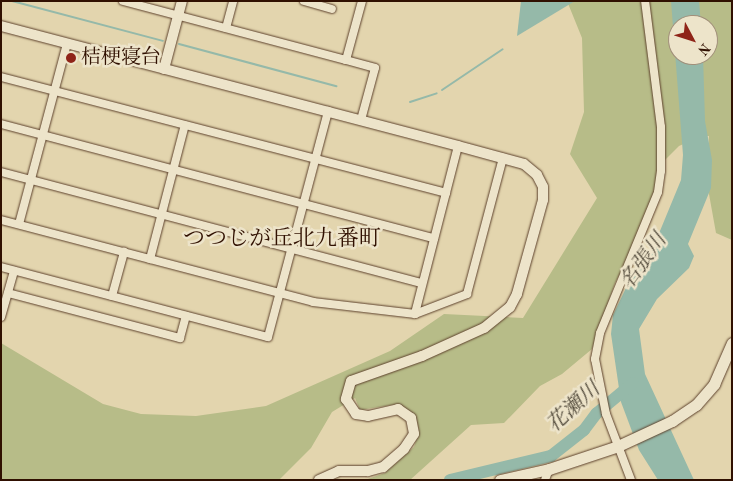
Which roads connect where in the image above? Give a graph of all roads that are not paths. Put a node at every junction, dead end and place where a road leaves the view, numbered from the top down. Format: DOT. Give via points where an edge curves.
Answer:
graph roads {
  1 [pos="182,1"];
  2 [pos="233,1"];
  3 [pos="304,1"];
  4 [pos="362,1"];
  5 [pos="645,1"];
  6 [pos="128,2"];
  7 [pos="332,8"];
  8 [pos="178,16"];
  9 [pos="1,26"];
  10 [pos="226,28"];
  11 [pos="67,43"];
  12 [pos="346,60"];
  13 [pos="164,69"];
  14 [pos="1,77"];
  15 [pos="54,90"];
  16 [pos="328,112"];
  17 [pos="361,120"];
  18 [pos="1,124"];
  19 [pos="185,125"];
  20 [pos="43,135"];
  21 [pos="458,146"];
  22 [pos="503,158"];
  23 [pos="315,159"];
  24 [pos="173,170"];
  25 [pos="1,172"];
  26 [pos="31,180"];
  27 [pos="446,193"];
  28 [pos="304,204"];
  29 [pos="161,214"];
  30 [pos="1,220"];
  31 [pos="19,224"];
  32 [pos="434,238"];
  33 [pos="292,249"];
  34 [pos="124,252"];
  35 [pos="150,259"];
  36 [pos="1,267"];
  37 [pos="14,270"];
  38 [pos="422,283"];
  39 [pos="8,292"];
  40 [pos="280,294"];
  41 [pos="112,296"];
  42 [pos="415,314"];
  43 [pos="186,316"];
  44 [pos="1,317"];
  45 [pos="732,343"];
  46 [pos="623,443"];
  47 [pos="547,474"];
  48 [pos="319,480"];
  49 [pos="500,480"];
  50 [pos="631,480"];
  1 -- 8 [label="street"];
  2 -- 10 [label="street"];
  3 -- 7 [label="street"];
  4 -- 12 [label="street"];
  5 -- 46 [label="street" via="661,126 661,171 658,192 600,333 595,359 606,414"];
  6 -- 8 [label="street"];
  8 -- 10 [label="street"];
  8 -- 13 [label="street"];
  9 -- 11 [label="street"];
  10 -- 12 [label="street"];
  11 -- 13 [label="street"];
  11 -- 15 [label="street"];
  12 -- 17 [label="street" via="375,68"];
  13 -- 16 [label="street"];
  14 -- 15 [label="street"];
  15 -- 19 [label="street"];
  15 -- 20 [label="street"];
  16 -- 17 [label="street"];
  16 -- 23 [label="street"];
  17 -- 21 [label="street"];
  18 -- 20 [label="street"];
  19 -- 23 [label="street"];
  19 -- 24 [label="street"];
  20 -- 24 [label="street"];
  20 -- 26 [label="street"];
  21 -- 22 [label="street"];
  21 -- 27 [label="street"];
  22 -- 42 [label="street" via="467,294"];
  22 -- 48 [label="street" via="534,170 544,193 514,300 500,318 484,328 422,356 351,381 346,399 356,414 368,416 398,409 411,418 414,434 404,449 383,467 368,471 339,471"];
  23 -- 27 [label="street"];
  23 -- 28 [label="street"];
  24 -- 28 [label="street"];
  24 -- 29 [label="street"];
  25 -- 26 [label="street"];
  26 -- 29 [label="street"];
  26 -- 31 [label="street"];
  27 -- 32 [label="street"];
  28 -- 32 [label="street"];
  28 -- 33 [label="street"];
  29 -- 33 [label="street"];
  29 -- 35 [label="street"];
  30 -- 31 [label="street"];
  31 -- 34 [label="street"];
  32 -- 38 [label="street"];
  33 -- 38 [label="street"];
  33 -- 40 [label="street"];
  34 -- 35 [label="street"];
  34 -- 41 [label="street"];
  35 -- 40 [label="street"];
  36 -- 37 [label="street"];
  37 -- 39 [label="street"];
  37 -- 41 [label="street"];
  38 -- 42 [label="street"];
  39 -- 43 [label="street" via="180,338"];
  39 -- 44 [label="street"];
  40 -- 42 [label="street" via="314,302"];
  40 -- 43 [label="street" via="268,337"];
  41 -- 43 [label="street"];
  45 -- 46 [label="main road" via="714,384 696,405 672,422"];
  46 -- 47 [label="main road"];
  46 -- 50 [label="street"];
  47 -- 49 [label="main road"];
}
